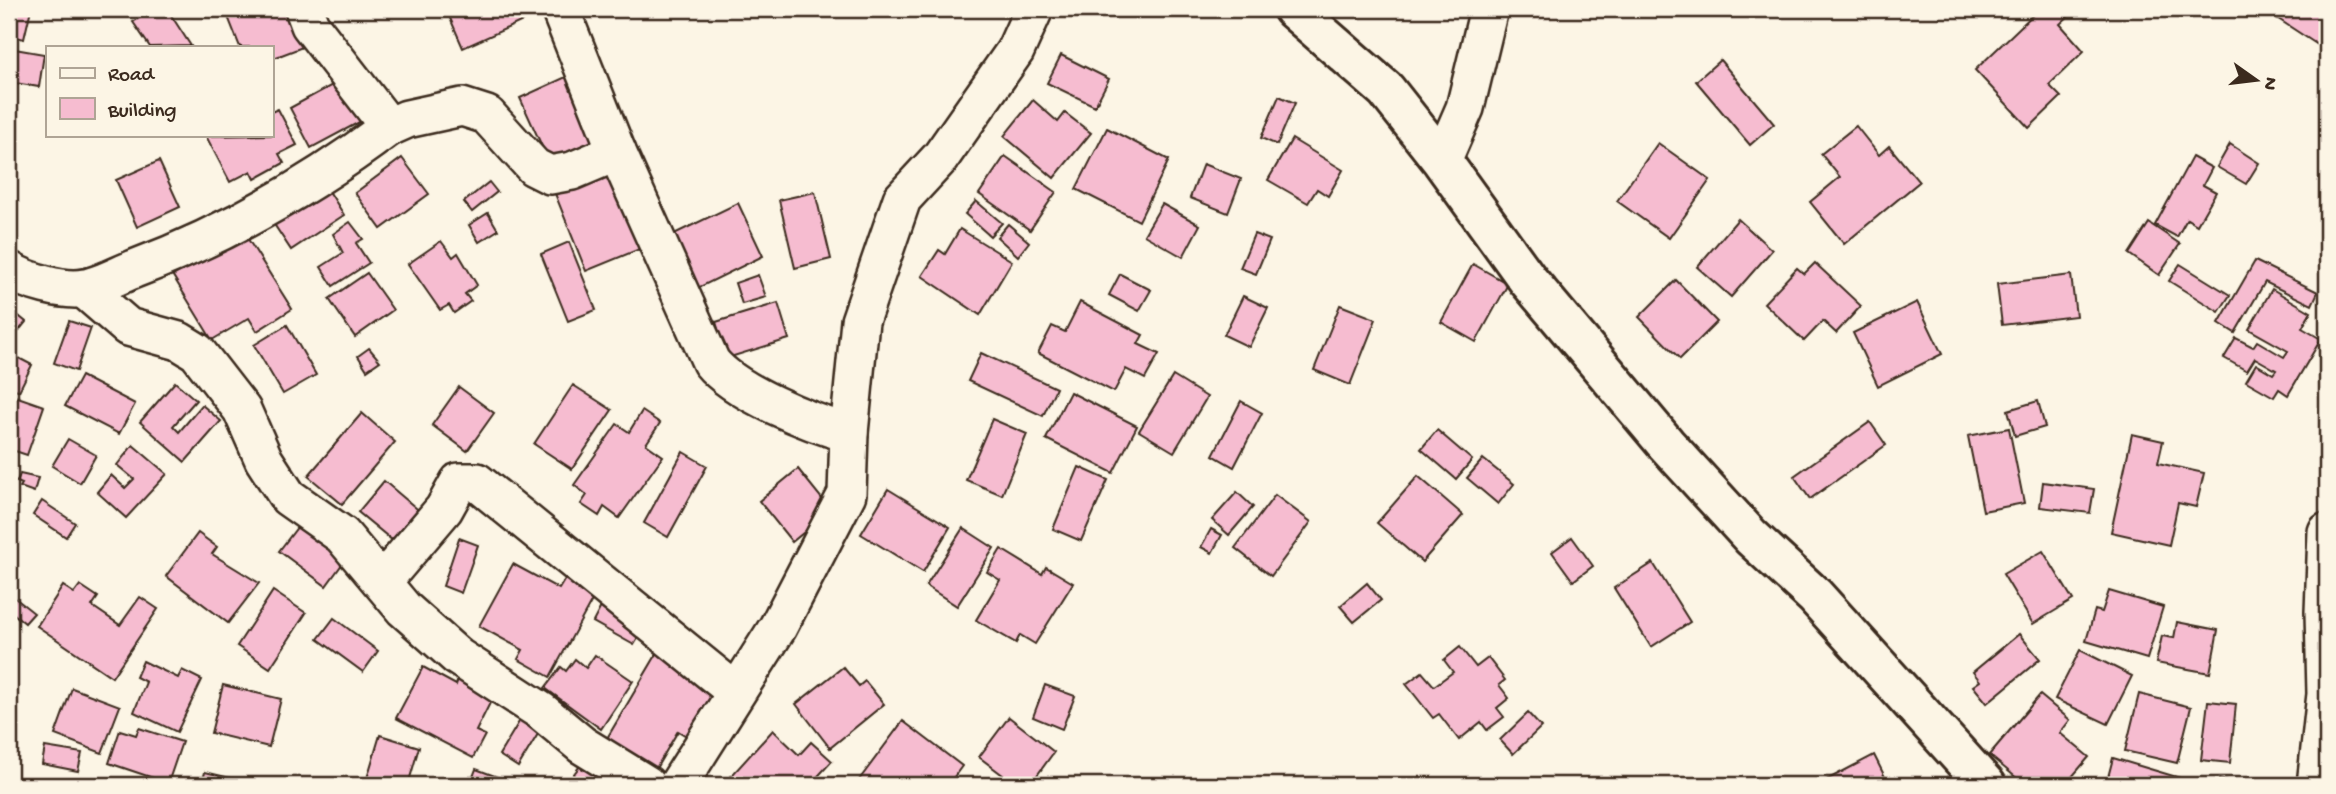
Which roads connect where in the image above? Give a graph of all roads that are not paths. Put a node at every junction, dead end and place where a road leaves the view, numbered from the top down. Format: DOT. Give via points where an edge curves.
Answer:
graph roads {
  1 [pos="304,9"];
  2 [pos="560,9"];
  3 [pos="1034,9"];
  4 [pos="1293,9"];
  5 [pos="1489,9"];
  6 [pos="389,127"];
  7 [pos="617,152"];
  8 [pos="1442,161"];
  9 [pos="9,270"];
  10 [pos="84,289"];
  11 [pos="849,433"];
  12 [pos="2327,532"];
  13 [pos="382,582"];
  14 [pos="2325,612"];
  15 [pos="736,692"];
  16 [pos="647,785"];
  17 [pos="678,785"];
  18 [pos="1986,785"];
  19 [pos="2316,785"];
  1 -- 6 [label="street" via="310,25"];
  2 -- 7 [label="street"];
  3 -- 11 [label="street" via="1015,51 940,158 902,199 860,321"];
  4 -- 8 [label="street" via="1386,90"];
  5 -- 8 [label="street" via="1465,108"];
  6 -- 7 [label="street" via="462,107 487,116 534,167 550,175"];
  6 -- 10 [label="street" via="349,158 246,218 169,256"];
  7 -- 11 [label="street" via="699,340 722,376 817,425"];
  8 -- 18 [label="street" via="1528,280 1666,444 1751,537 1815,596"];
  9 -- 10 [label="street" via="25,281"];
  10 -- 13 [label="street" via="128,327 179,341 197,352 242,410 264,460 288,497 342,535"];
  11 -- 15 [label="street" via="847,494 778,627"];
  12 -- 14 [label="street"];
  13 -- 15 [label="street" via="444,509 459,482 477,482"];
  13 -- 16 [label="street" via="404,609 458,657"];
  14 -- 19 [label="street" via="2326,694"];
  15 -- 17 [label="street"];
}
